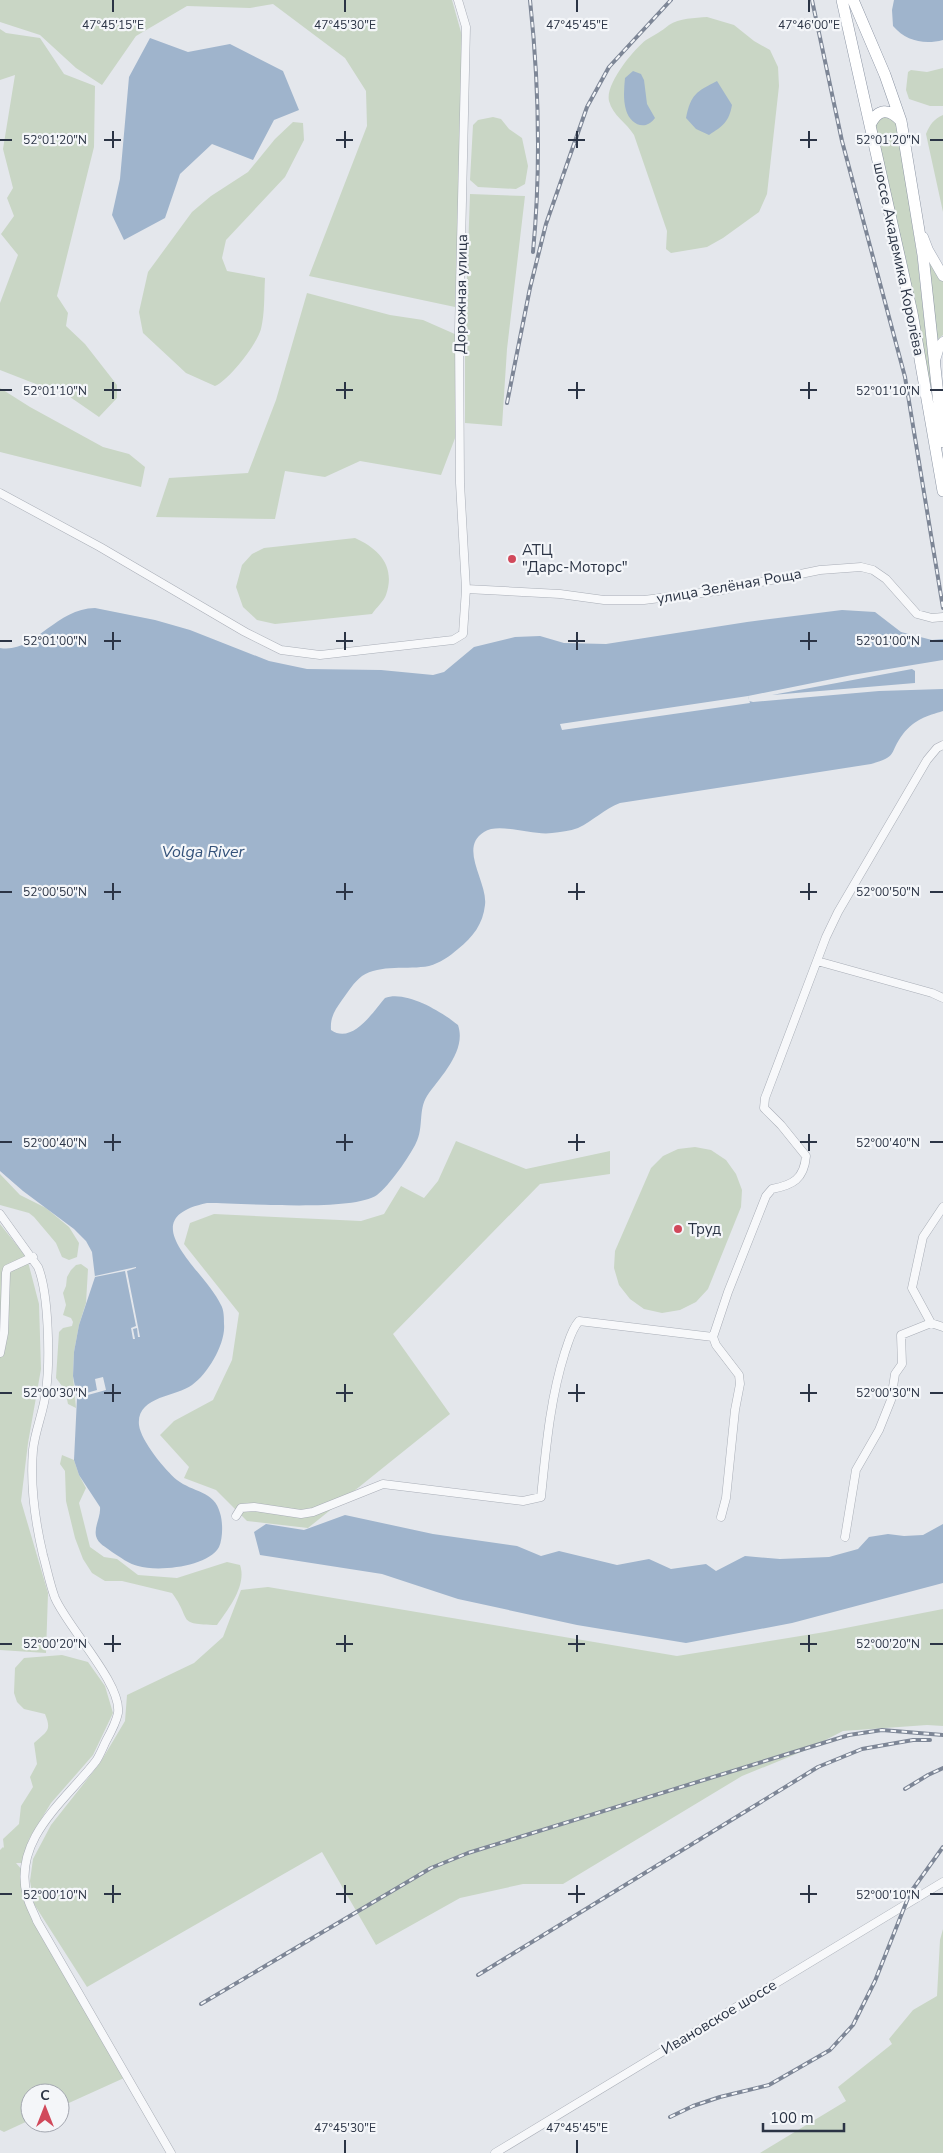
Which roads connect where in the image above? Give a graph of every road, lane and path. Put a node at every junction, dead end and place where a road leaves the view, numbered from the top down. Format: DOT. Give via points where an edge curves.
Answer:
graph roads {
  1 [pos="458,0"];
  2 [pos="842,0"];
  3 [pos="853,0"];
  4 [pos="901,121"];
  5 [pos="870,125"];
  6 [pos="916,212"];
  7 [pos="943,276"];
  8 [pos="943,342"];
  9 [pos="934,366"];
  10 [pos="943,442"];
  11 [pos="943,491"];
  12 [pos="0,493"];
  13 [pos="466,589"];
  14 [pos="943,617"];
  15 [pos="943,745"];
  16 [pos="817,961"];
  17 [pos="943,998"];
  18 [pos="943,1207"];
  19 [pos="0,1214"];
  20 [pos="33,1258"];
  21 [pos="931,1323"];
  22 [pos="943,1327"];
  23 [pos="713,1337"];
  24 [pos="0,1353"];
  25 [pos="236,1516"];
  26 [pos="721,1517"];
  27 [pos="845,1537"];
  28 [pos="943,1882"];
  29 [pos="171,2153"];
  30 [pos="495,2153"];
  1 -- 13 [label="street, Дорожная улица" via="466,27 459,331 460,483"];
  2 -- 5 [label="highway, шоссе Академика Королёва"];
  3 -- 4 [label="highway, шоссе Академика Королёва"];
  4 -- 5 [label="highway" via="884,110"];
  4 -- 6 [label="highway, шоссе Академика Королёва"];
  5 -- 11 [label="highway, шоссе Академика Королёва" via="912,313"];
  6 -- 7 [label="main road" via="928,250"];
  6 -- 9 [label="highway, шоссе Академика Королёва"];
  8 -- 9 [label="main road"];
  9 -- 10 [label="highway, шоссе Академика Королёва"];
  12 -- 13 [label="street, Дорожная улица" via="281,650 320,655 454,640 463,634"];
  13 -- 14 [label="street, улица Зелёная Роща" via="644,600 717,591 820,570 861,567 886,579 917,614"];
  15 -- 16 [label="street" via="927,760 838,912"];
  16 -- 17 [label="street"];
  16 -- 23 [label="street" via="764,1108 806,1156 805,1170 790,1185 772,1188 766,1196"];
  18 -- 21 [label="street" via="923,1237 912,1288"];
  19 -- 20 [label="street"];
  20 -- 24 [label="street" via="7,1269"];
  20 -- 29 [label="street" via="42,1276 48,1356 46,1390 34,1443 32,1474 41,1544 55,1598 113,1689 118,1707 114,1726 97,1760 52,1810 39,1830 29,1851 25,1889 37,1921"];
  21 -- 22 [label="street"];
  21 -- 27 [label="street" via="901,1335 902,1364 895,1374 891,1400 879,1430 856,1470"];
  23 -- 25 [label="street" via="580,1321 573,1328 558,1375 549,1419 541,1497 524,1501 383,1484 314,1512 301,1514 254,1507 241,1508"];
  23 -- 26 [label="street" via="739,1375 740,1384"];
  28 -- 30 [label="street, Ивановское шоссе"];
}
